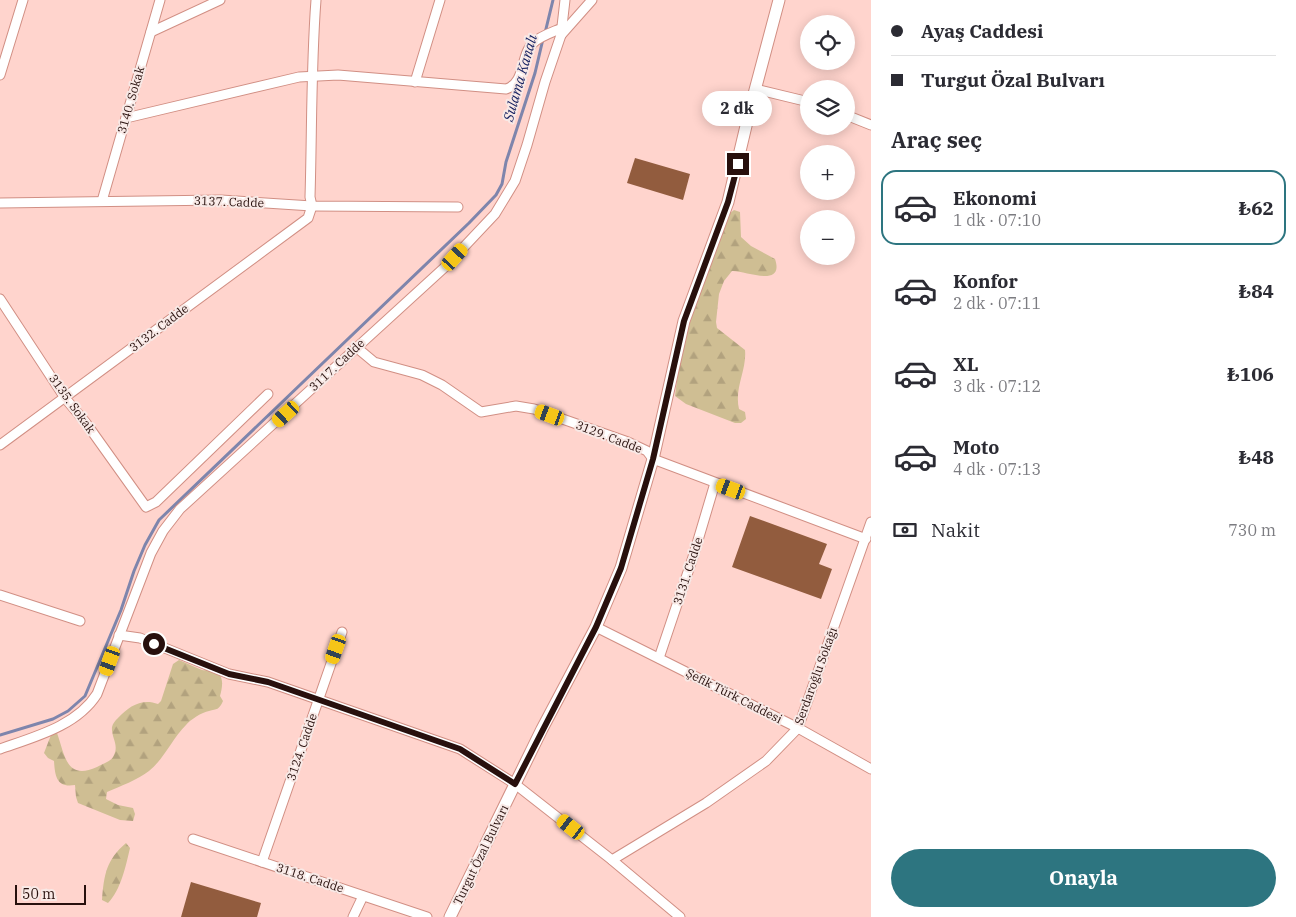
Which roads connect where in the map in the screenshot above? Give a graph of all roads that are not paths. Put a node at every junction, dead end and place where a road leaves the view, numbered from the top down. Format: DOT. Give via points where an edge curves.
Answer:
graph roads {
  1 [pos="23,0"];
  2 [pos="160,0"];
  3 [pos="220,0"];
  4 [pos="316,0"];
  5 [pos="440,0"];
  6 [pos="565,0"];
  7 [pos="592,0"];
  8 [pos="779,0"];
  9 [pos="561,31"];
  10 [pos="151,32"];
  11 [pos="0,75"];
  12 [pos="313,77"];
  13 [pos="415,82"];
  14 [pos="755,89"];
  15 [pos="800,100"];
  16 [pos="126,118"];
  17 [pos="855,119"];
  18 [pos="871,125"];
  19 [pos="102,201"];
  20 [pos="0,203"];
  21 [pos="312,206"];
  22 [pos="458,207"];
  23 [pos="0,299"];
  24 [pos="356,347"];
  25 [pos="268,394"];
  26 [pos="65,398"];
  27 [pos="0,445"];
  28 [pos="653,459"];
  29 [pos="715,483"];
  30 [pos="871,522"];
  31 [pos="866,539"];
  32 [pos="0,595"];
  33 [pos="80,621"];
  34 [pos="596,627"];
  35 [pos="342,632"];
  36 [pos="119,635"];
  37 [pos="659,658"];
  38 [pos="319,700"];
  39 [pos="798,728"];
  40 [pos="0,748"];
  41 [pos="871,769"];
  42 [pos="515,784"];
  43 [pos="193,840"];
  44 [pos="612,860"];
  45 [pos="262,862"];
  46 [pos="363,896"];
  47 [pos="353,917"];
  48 [pos="427,917"];
  49 [pos="450,917"];
  50 [pos="680,917"];
  1 -- 11 [label="street"];
  2 -- 10 [label="street, 3140. Sokak"];
  3 -- 10 [label="street"];
  4 -- 12 [label="street"];
  5 -- 13 [label="street"];
  6 -- 9 [label="street"];
  7 -- 9 [label="street"];
  8 -- 14 [label="street, Turgut Özal Bulvarı"];
  9 -- 13 [label="street" via="534,42 513,87"];
  9 -- 24 [label="street, 3117. Cadde" via="515,181 496,214 445,267"];
  10 -- 16 [label="street, 3140. Sokak"];
  12 -- 13 [label="street" via="338,75"];
  12 -- 16 [label="street" via="299,77"];
  12 -- 21 [label="street"];
  14 -- 15 [label="street"];
  14 -- 28 [label="street, Turgut Özal Bulvarı" via="728,202 684,321"];
  16 -- 19 [label="street, 3140. Sokak"];
  17 -- 18 [label="street"];
  19 -- 20 [label="street, 3137. Cadde"];
  19 -- 21 [label="street, 3137. Cadde" via="220,200"];
  21 -- 22 [label="street, 3137. Cadde"];
  21 -- 26 [label="street, 3132. Cadde" via="308,218"];
  23 -- 26 [label="street, 3135. Sokak"];
  24 -- 28 [label="street, 3129. Cadde" via="374,362 422,375 442,385 480,412 516,406 534,409 628,442"];
  24 -- 36 [label="street, 3117. Cadde" via="180,509 156,542"];
  25 -- 26 [label="street, 3135. Sokak" via="156,502 146,507"];
  26 -- 27 [label="street, 3132. Cadde"];
  28 -- 29 [label="street, 3129. Cadde"];
  28 -- 34 [label="street, Turgut Özal Bulvarı" via="621,568"];
  29 -- 31 [label="street, 3129. Cadde"];
  29 -- 37 [label="street, 3131. Cadde"];
  30 -- 31 [label="street, Serdaroğlu Sokağı"];
  31 -- 39 [label="street, Serdaroğlu Sokağı"];
  32 -- 33 [label="street"];
  34 -- 37 [label="street, Şefik Türk Caddesi"];
  34 -- 42 [label="street, Turgut Özal Bulvarı"];
  35 -- 38 [label="street, 3124. Cadde"];
  36 -- 38 [label="street" via="140,638 229,674 268,682"];
  36 -- 40 [label="street, 3117. Cadde" via="90,705 56,728"];
  37 -- 39 [label="street, Şefik Türk Caddesi"];
  38 -- 42 [label="street" via="460,749"];
  38 -- 45 [label="street, 3124. Cadde"];
  39 -- 41 [label="street, Şefik Türk Caddesi"];
  39 -- 44 [label="street, Serdaroğlu Sokağı" via="766,761 706,804"];
  42 -- 44 [label="street"];
  42 -- 49 [label="street, Turgut Özal Bulvarı"];
  43 -- 45 [label="street, 3118. Cadde"];
  44 -- 50 [label="street"];
  45 -- 46 [label="street, 3118. Cadde"];
  46 -- 47 [label="street"];
  46 -- 48 [label="street, 3118. Cadde"];
}
